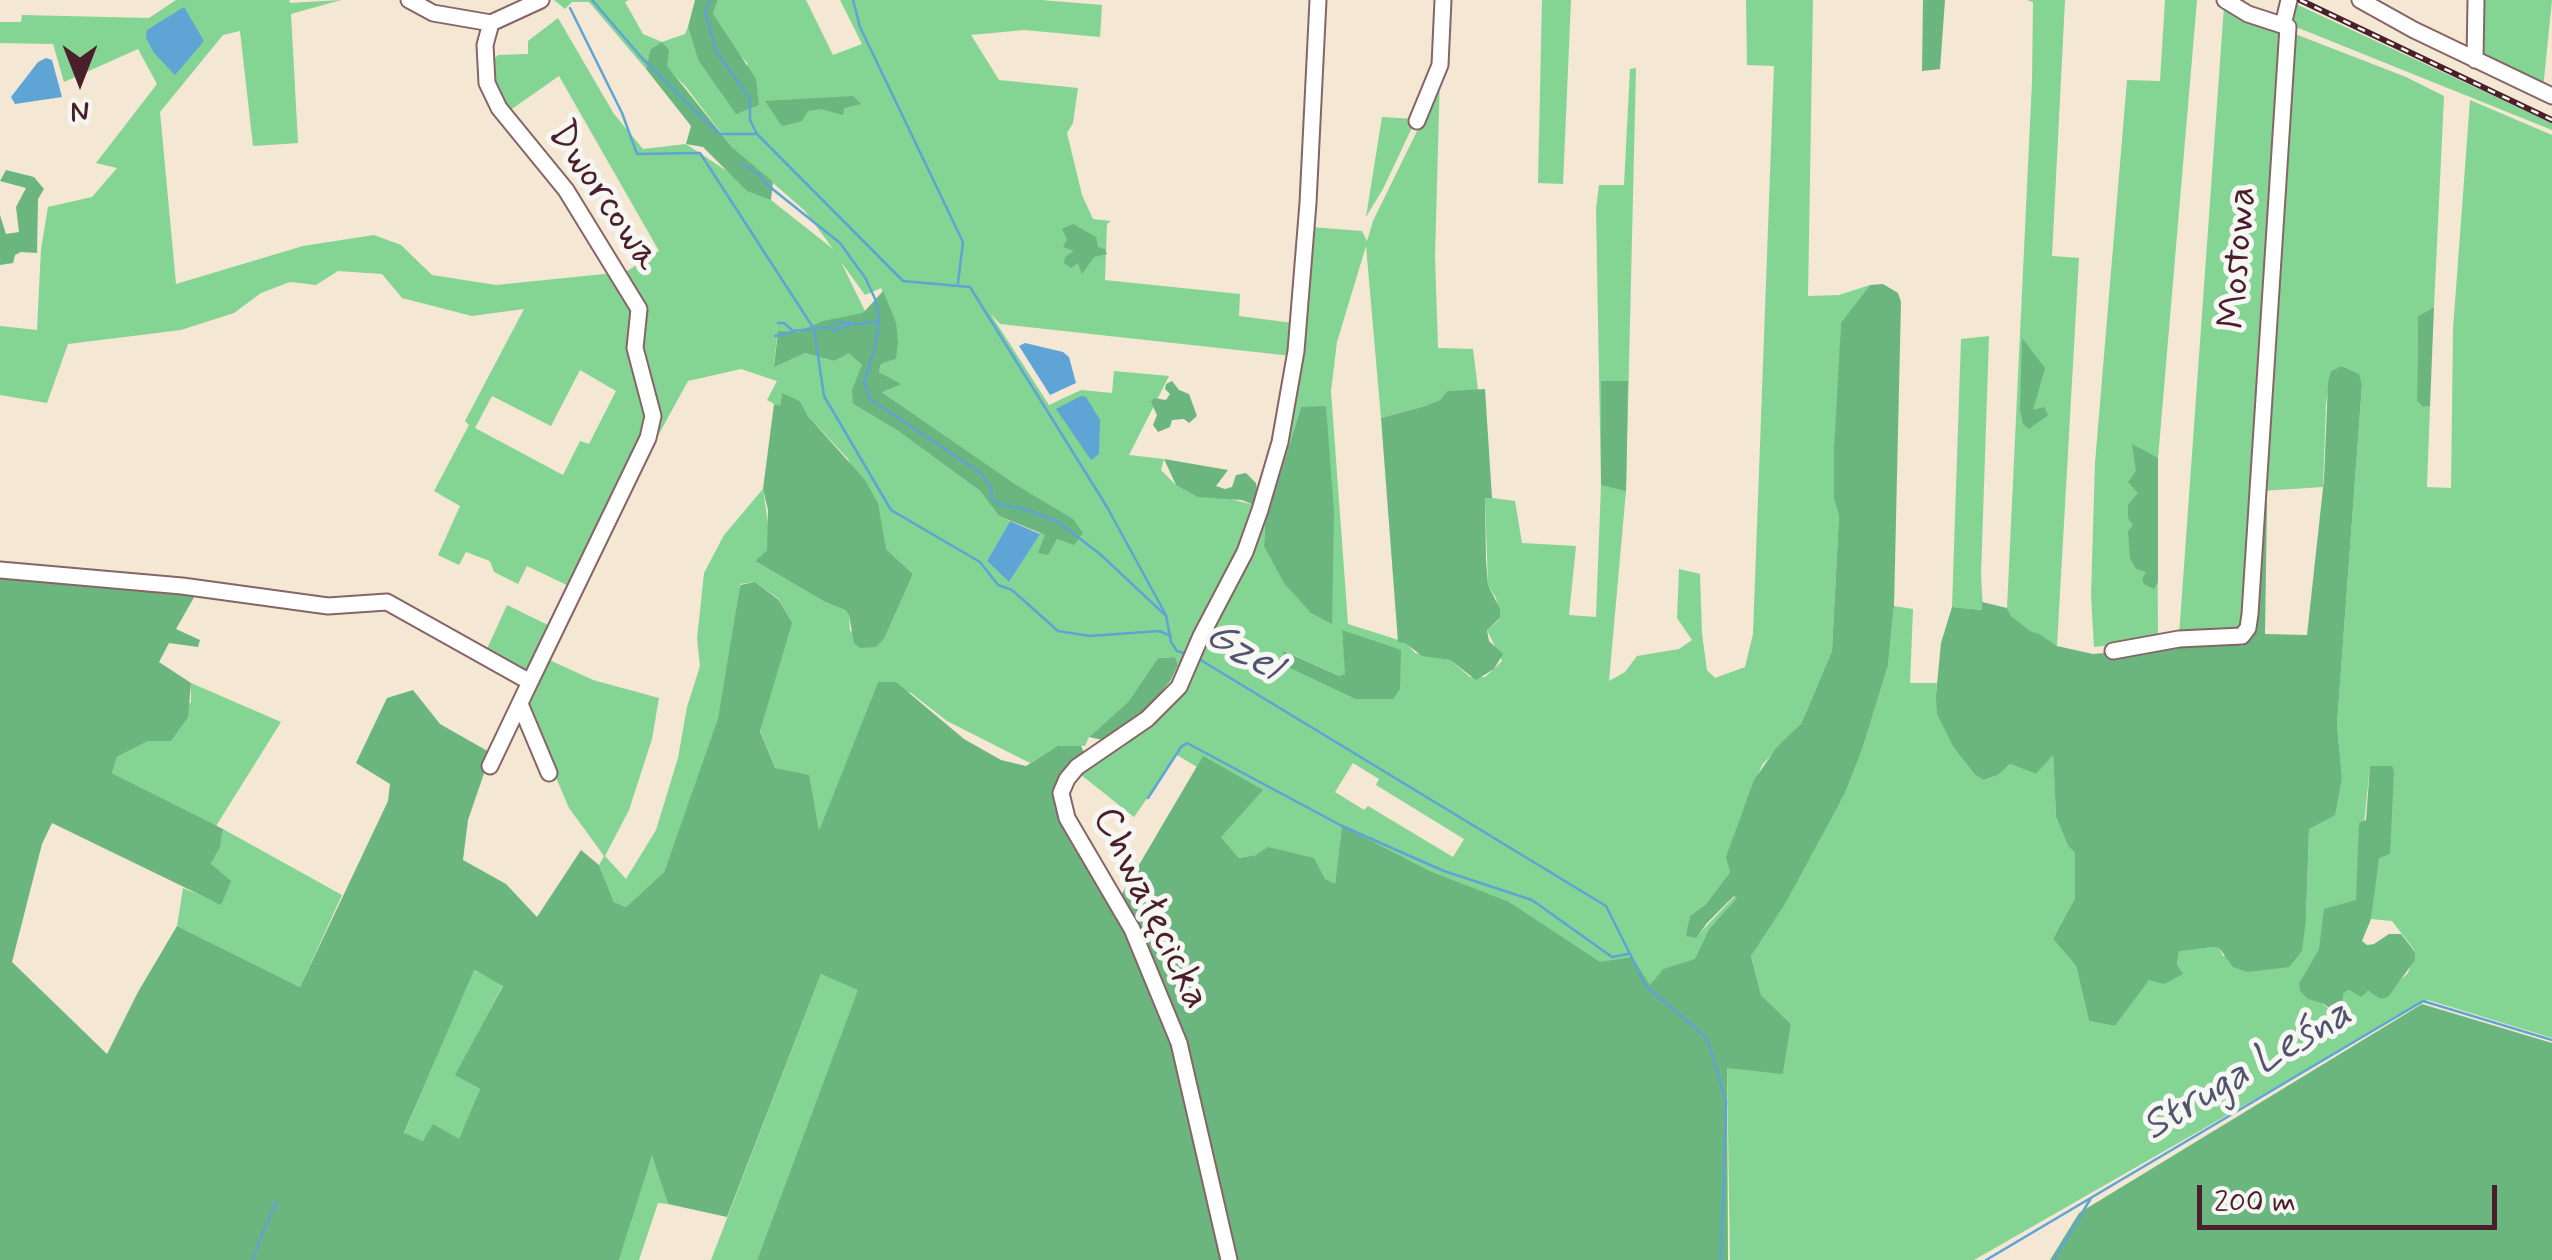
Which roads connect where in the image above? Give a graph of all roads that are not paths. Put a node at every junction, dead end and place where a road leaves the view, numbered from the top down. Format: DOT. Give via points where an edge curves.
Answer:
graph roads {
  1 [pos="409,0"];
  2 [pos="541,0"];
  3 [pos="1318,0"];
  4 [pos="1444,0"];
  5 [pos="2225,0"];
  6 [pos="2288,0"];
  7 [pos="2360,0"];
  8 [pos="2476,0"];
  9 [pos="490,23"];
  10 [pos="2285,26"];
  11 [pos="2475,60"];
  12 [pos="2552,96"];
  13 [pos="1417,121"];
  14 [pos="0,570"];
  15 [pos="2113,651"];
  16 [pos="530,682"];
  17 [pos="520,704"];
  18 [pos="490,766"];
  19 [pos="549,773"];
  20 [pos="1229,1260"];
  1 -- 9 [label="street" via="433,13"];
  2 -- 9 [label="street"];
  3 -- 20 [label="street, Chwałęcicka" via="1296,351 1273,468 1245,552 1179,687 1071,774 1061,800 1132,929 1179,1043"];
  4 -- 13 [label="street" via="1440,65"];
  5 -- 10 [label="street"];
  6 -- 10 [label="street, Mostowa"];
  7 -- 11 [label="street"];
  8 -- 11 [label="street"];
  9 -- 16 [label="street, Dworcowa" via="487,83 500,108 566,190 639,309 635,348 653,416"];
  10 -- 15 [label="street, Mostowa" via="2250,614 2242,636"];
  11 -- 12 [label="street"];
  14 -- 16 [label="street" via="328,606 387,602"];
  16 -- 17 [label="street, Dworcowa"];
  17 -- 18 [label="street, Dworcowa"];
  17 -- 19 [label="street"];
}
